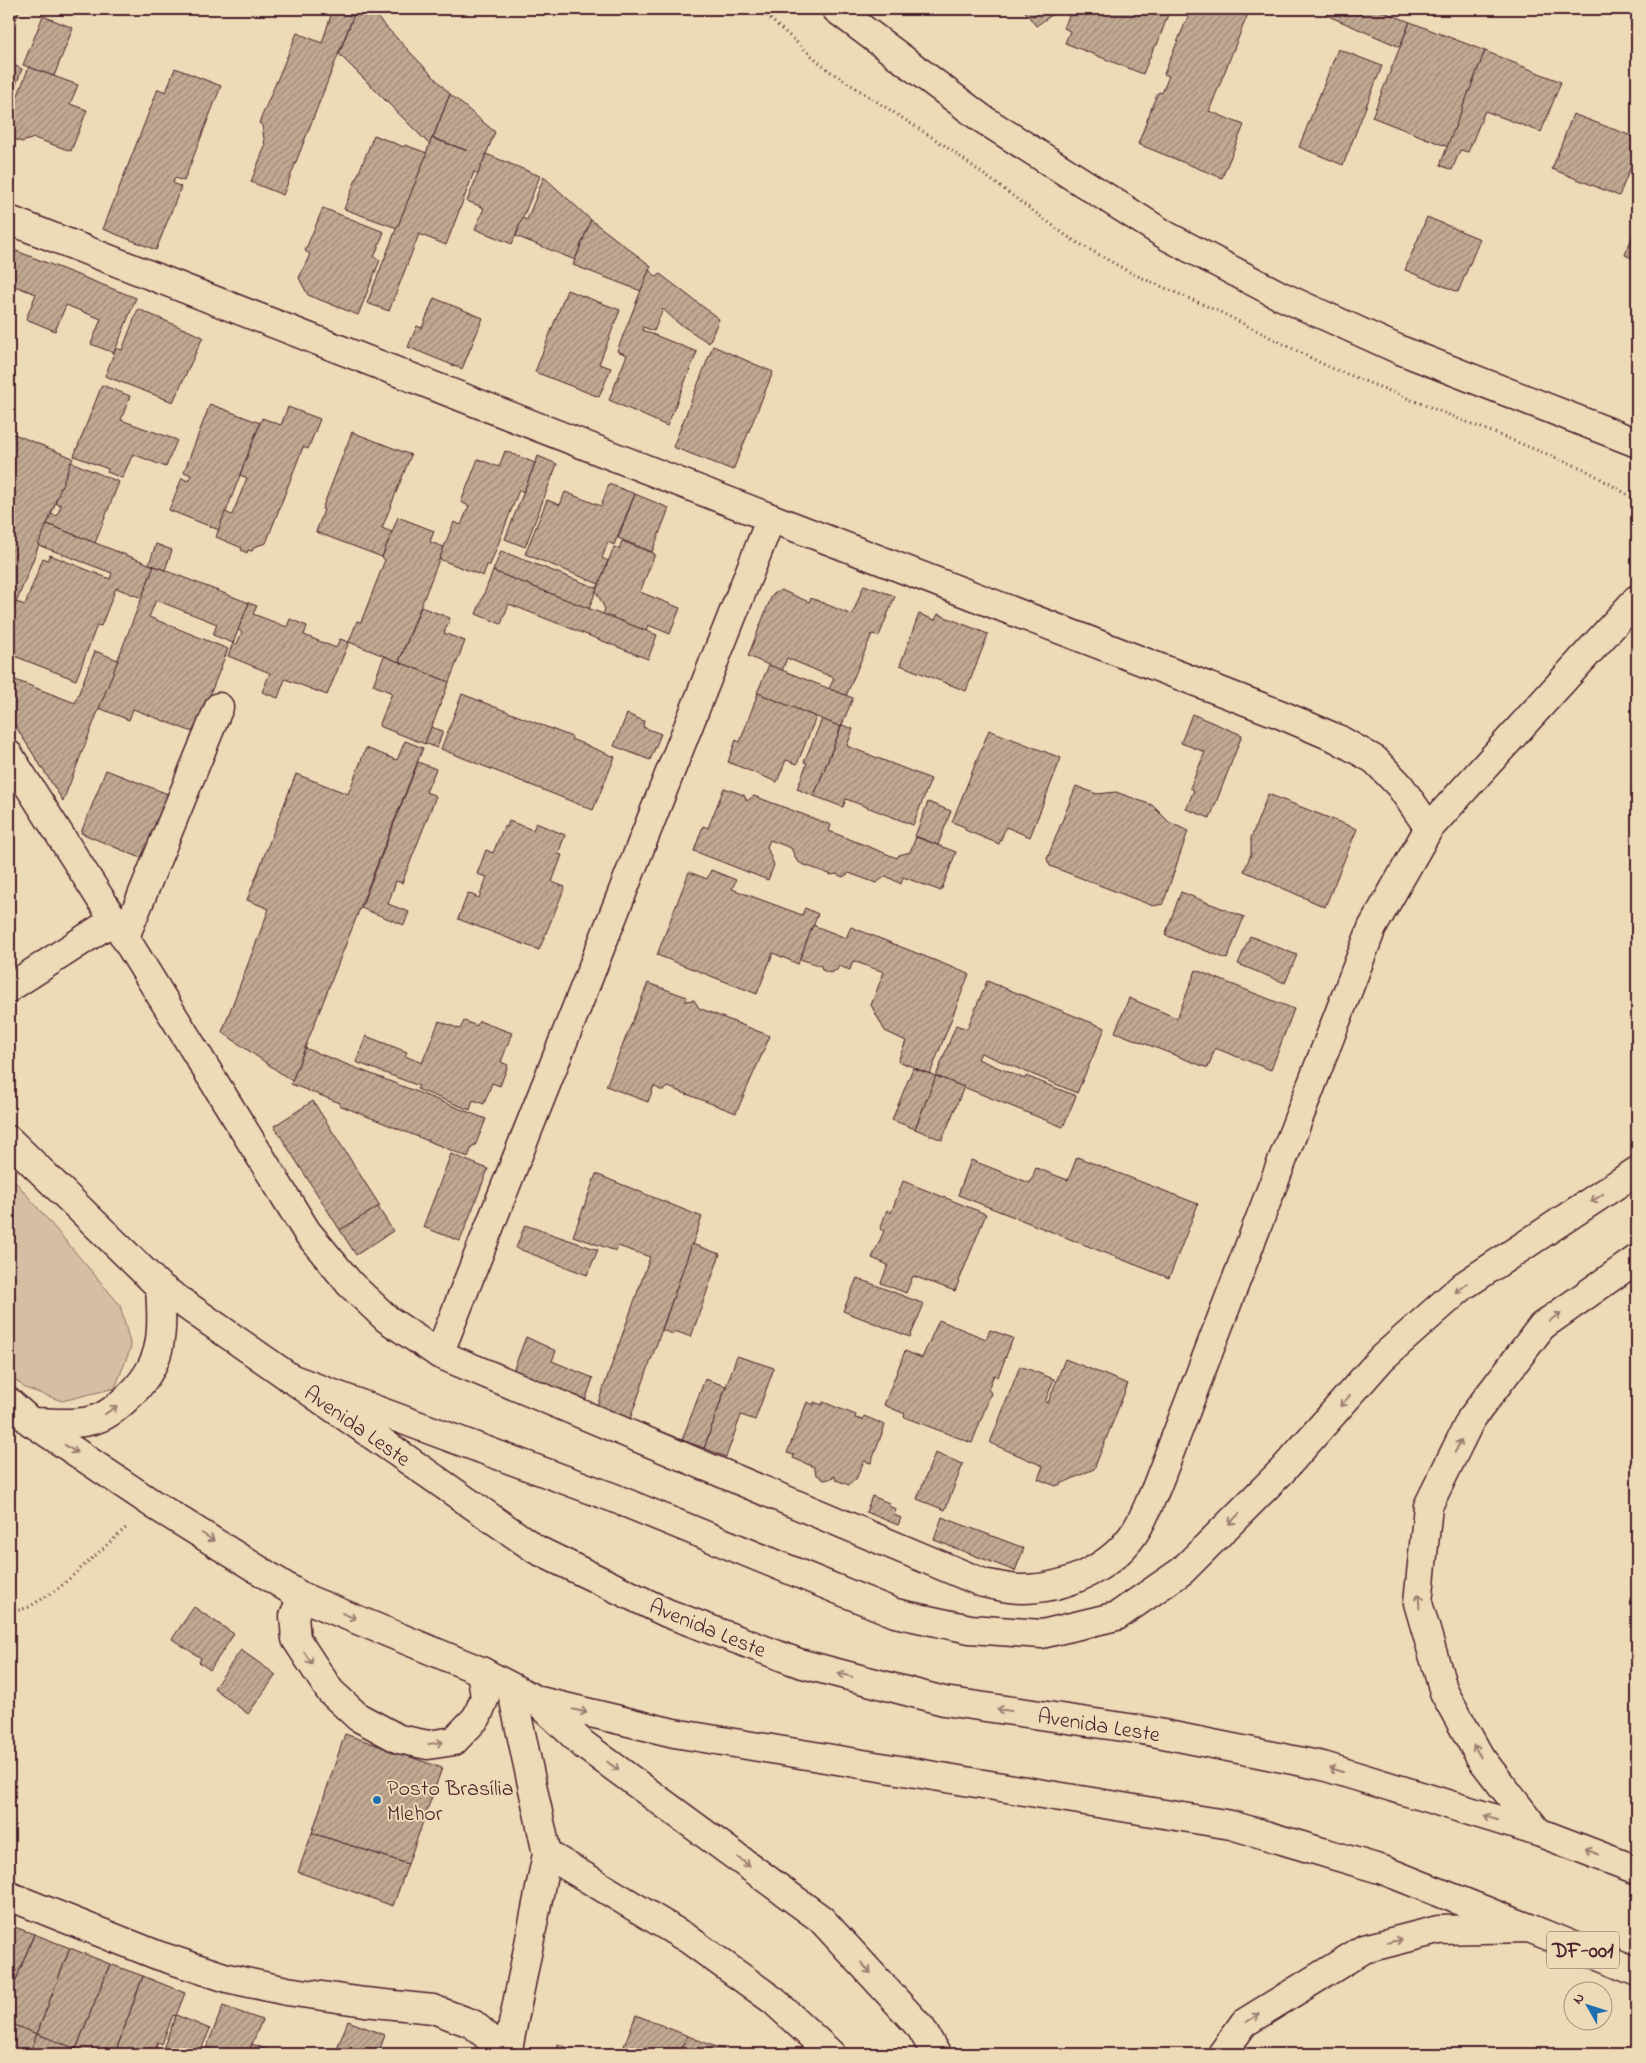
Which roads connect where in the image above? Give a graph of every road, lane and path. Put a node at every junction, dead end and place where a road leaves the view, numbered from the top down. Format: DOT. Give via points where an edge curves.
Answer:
graph roads {
  1 [pos="836,9"];
  2 [pos="9,220"];
  3 [pos="1637,443"];
  4 [pos="771,518"];
  5 [pos="1637,600"];
  6 [pos="219,707"];
  7 [pos="9,755"];
  8 [pos="1429,828"];
  9 [pos="120,929"];
  10 [pos="9,988"];
  11 [pos="9,1140"];
  12 [pos="1637,1171"];
  13 [pos="1637,1259"];
  14 [pos="160,1288"];
  15 [pos="439,1354"];
  16 [pos="290,1378"];
  17 [pos="9,1402"];
  18 [pos="31,1422"];
  19 [pos="153,1504"];
  20 [pos="302,1596"];
  21 [pos="9,1612"];
  22 [pos="481,1671"];
  23 [pos="511,1687"];
  24 [pos="536,1700"];
  25 [pos="1538,1832"];
  26 [pos="547,1854"];
  27 [pos="1637,1870"];
  28 [pos="9,1896"];
  29 [pos="1528,1928"];
  30 [pos="1637,1972"];
  31 [pos="507,2054"];
  32 [pos="832,2054"];
  33 [pos="936,2054"];
  34 [pos="1222,2054"];
  1 -- 3 [label="main road" via="981,118 1167,236 1279,295 1400,350"];
  2 -- 4 [label="main road"];
  4 -- 8 [label="main road" via="1338,739 1375,760 1400,786"];
  4 -- 15 [label="main road"];
  5 -- 8 [label="main road"];
  6 -- 9 [label="main road"];
  7 -- 9 [label="main road"];
  8 -- 15 [label="main road" via="1372,928 1156,1488 1138,1527 1104,1564 1067,1582 1020,1589 983,1583"];
  9 -- 10 [label="main road"];
  9 -- 15 [label="main road" via="307,1232 350,1284 412,1337"];
  11 -- 14 [label="main road, Avenida Leste"];
  12 -- 16 [label="main road, one-way" via="1463,1286 1382,1358 1283,1470 1182,1571 1117,1616 1042,1634 970,1629 895,1614 614,1498"];
  25 -- 13 [label="main road, one-way" via="1480,1757 1444,1692 1418,1602 1428,1506 1471,1419 1542,1326"];
  14 -- 16 [label="main road, Avenida Leste"];
  18 -- 14 [label="main road, one-way" via="97,1419 130,1395 149,1374 159,1350 162,1329"];
  25 -- 16 [label="main road, Avenida Leste, one-way" via="1324,1766 1143,1730 944,1701 800,1663 667,1613 537,1550"];
  17 -- 18 [label="main road"];
  18 -- 19 [label="main road, one-way"];
  19 -- 20 [label="main road, one-way"];
  19 -- 21 [label="path" via="59,1588 29,1607"];
  20 -- 22 [label="main road, one-way"];
  20 -- 22 [label="main road, one-way" via="294,1616 296,1640 330,1691 358,1717 399,1738 428,1745 454,1741 477,1718 485,1697"];
  22 -- 23 [label="main road"];
  23 -- 24 [label="main road"];
  23 -- 26 [label="main road"];
  24 -- 29 [label="main road, one-way" via="674,1733 1231,1826 1383,1870"];
  24 -- 33 [label="main road, one-way" via="584,1745 821,1919 921,2028"];
  27 -- 25 [label="main road, Avenida Leste, one-way"];
  26 -- 31 [label="main road"];
  26 -- 32 [label="main road" via="688,1939 774,2001"];
  28 -- 31 [label="main road" via="157,1955 227,1978 287,1992 433,2009 473,2024"];
  29 -- 30 [label="main road, DF-001"];
  34 -- 29 [label="main road, one-way" via="1244,2023 1364,1949 1438,1930"];
}
